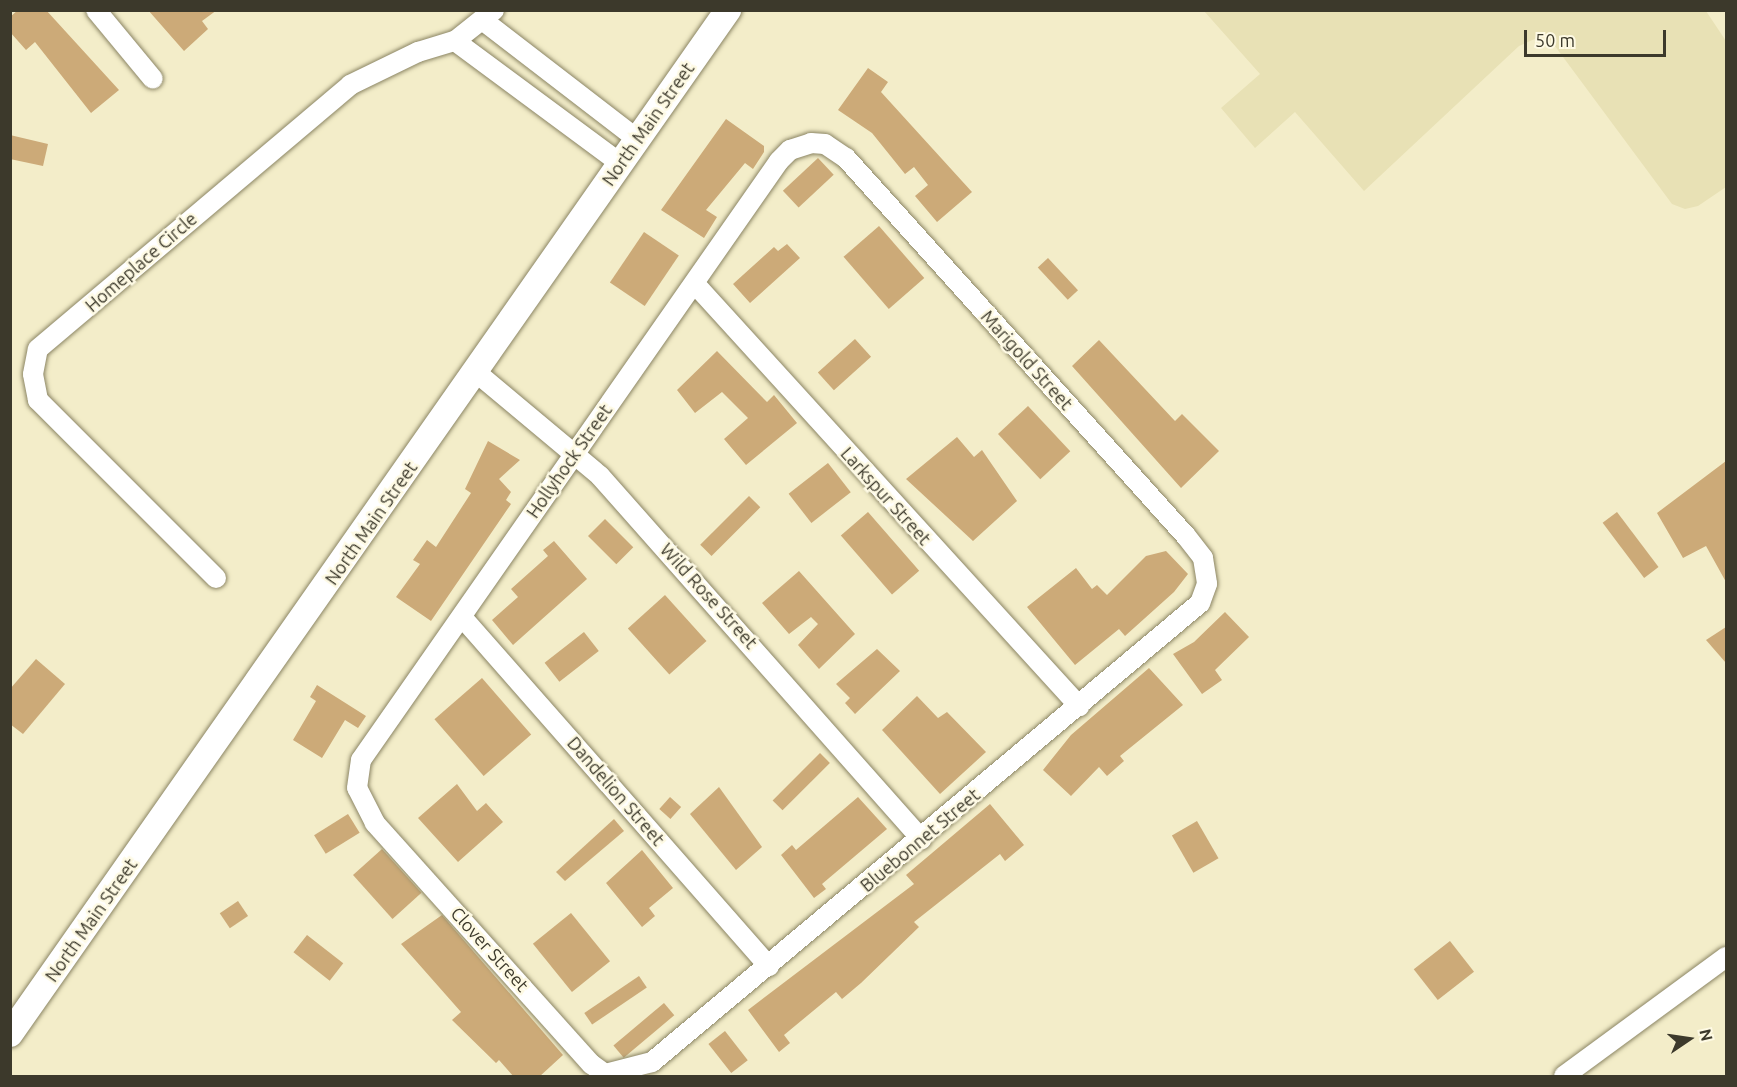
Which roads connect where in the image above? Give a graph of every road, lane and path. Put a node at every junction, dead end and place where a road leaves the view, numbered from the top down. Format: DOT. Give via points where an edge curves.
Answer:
graph roads {
  1 [pos="96,10"];
  2 [pos="728,10"];
  3 [pos="489,16"];
  4 [pos="455,41"];
  5 [pos="554,77"];
  6 [pos="153,79"];
  7 [pos="535,101"];
  8 [pos="637,139"];
  9 [pos="811,143"];
  10 [pos="620,163"];
  11 [pos="695,284"];
  12 [pos="477,373"];
  13 [pos="573,453"];
  14 [pos="216,578"];
  15 [pos="1200,603"];
  16 [pos="462,616"];
  17 [pos="1079,706"];
  18 [pos="360,798"];
  19 [pos="921,839"];
  20 [pos="1726,957"];
  21 [pos="769,966"];
  22 [pos="10,1034"];
  23 [pos="633,1070"];
  24 [pos="1564,1077"];
  1 -- 6 [label="street"];
  2 -- 8 [label="main road, North Main Street"];
  3 -- 4 [label="street, Homeplace Circle"];
  3 -- 5 [label="street"];
  4 -- 7 [label="street"];
  4 -- 14 [label="street, Homeplace Circle" via="350,85 38,349 33,374 38,400"];
  5 -- 7 [label="street"];
  5 -- 8 [label="street"];
  7 -- 10 [label="street"];
  8 -- 10 [label="main road, North Main Street"];
  9 -- 11 [label="street, Hollyhock Street" via="790,150 779,161"];
  9 -- 15 [label="street, Marigold Street" via="825,144 846,158 1186,536 1203,558 1207,584"];
  10 -- 12 [label="main road, North Main Street"];
  11 -- 13 [label="street, Hollyhock Street"];
  11 -- 17 [label="street, Larkspur Street"];
  12 -- 13 [label="street, Wild Rose Street"];
  12 -- 22 [label="main road, North Main Street"];
  13 -- 16 [label="street, Hollyhock Street"];
  13 -- 19 [label="street, Wild Rose Street" via="647,528"];
  15 -- 17 [label="street, Bluebonnet Street"];
  16 -- 18 [label="street, Hollyhock Street" via="361,760"];
  16 -- 21 [label="street, Dandelion Street"];
  17 -- 19 [label="street, Bluebonnet Street"];
  18 -- 23 [label="street, Clover Street" via="375,823 591,1064 605,1074"];
  19 -- 21 [label="street, Bluebonnet Street"];
  20 -- 24 [label="street"];
  21 -- 23 [label="street, Bluebonnet Street" via="652,1062"];
}
